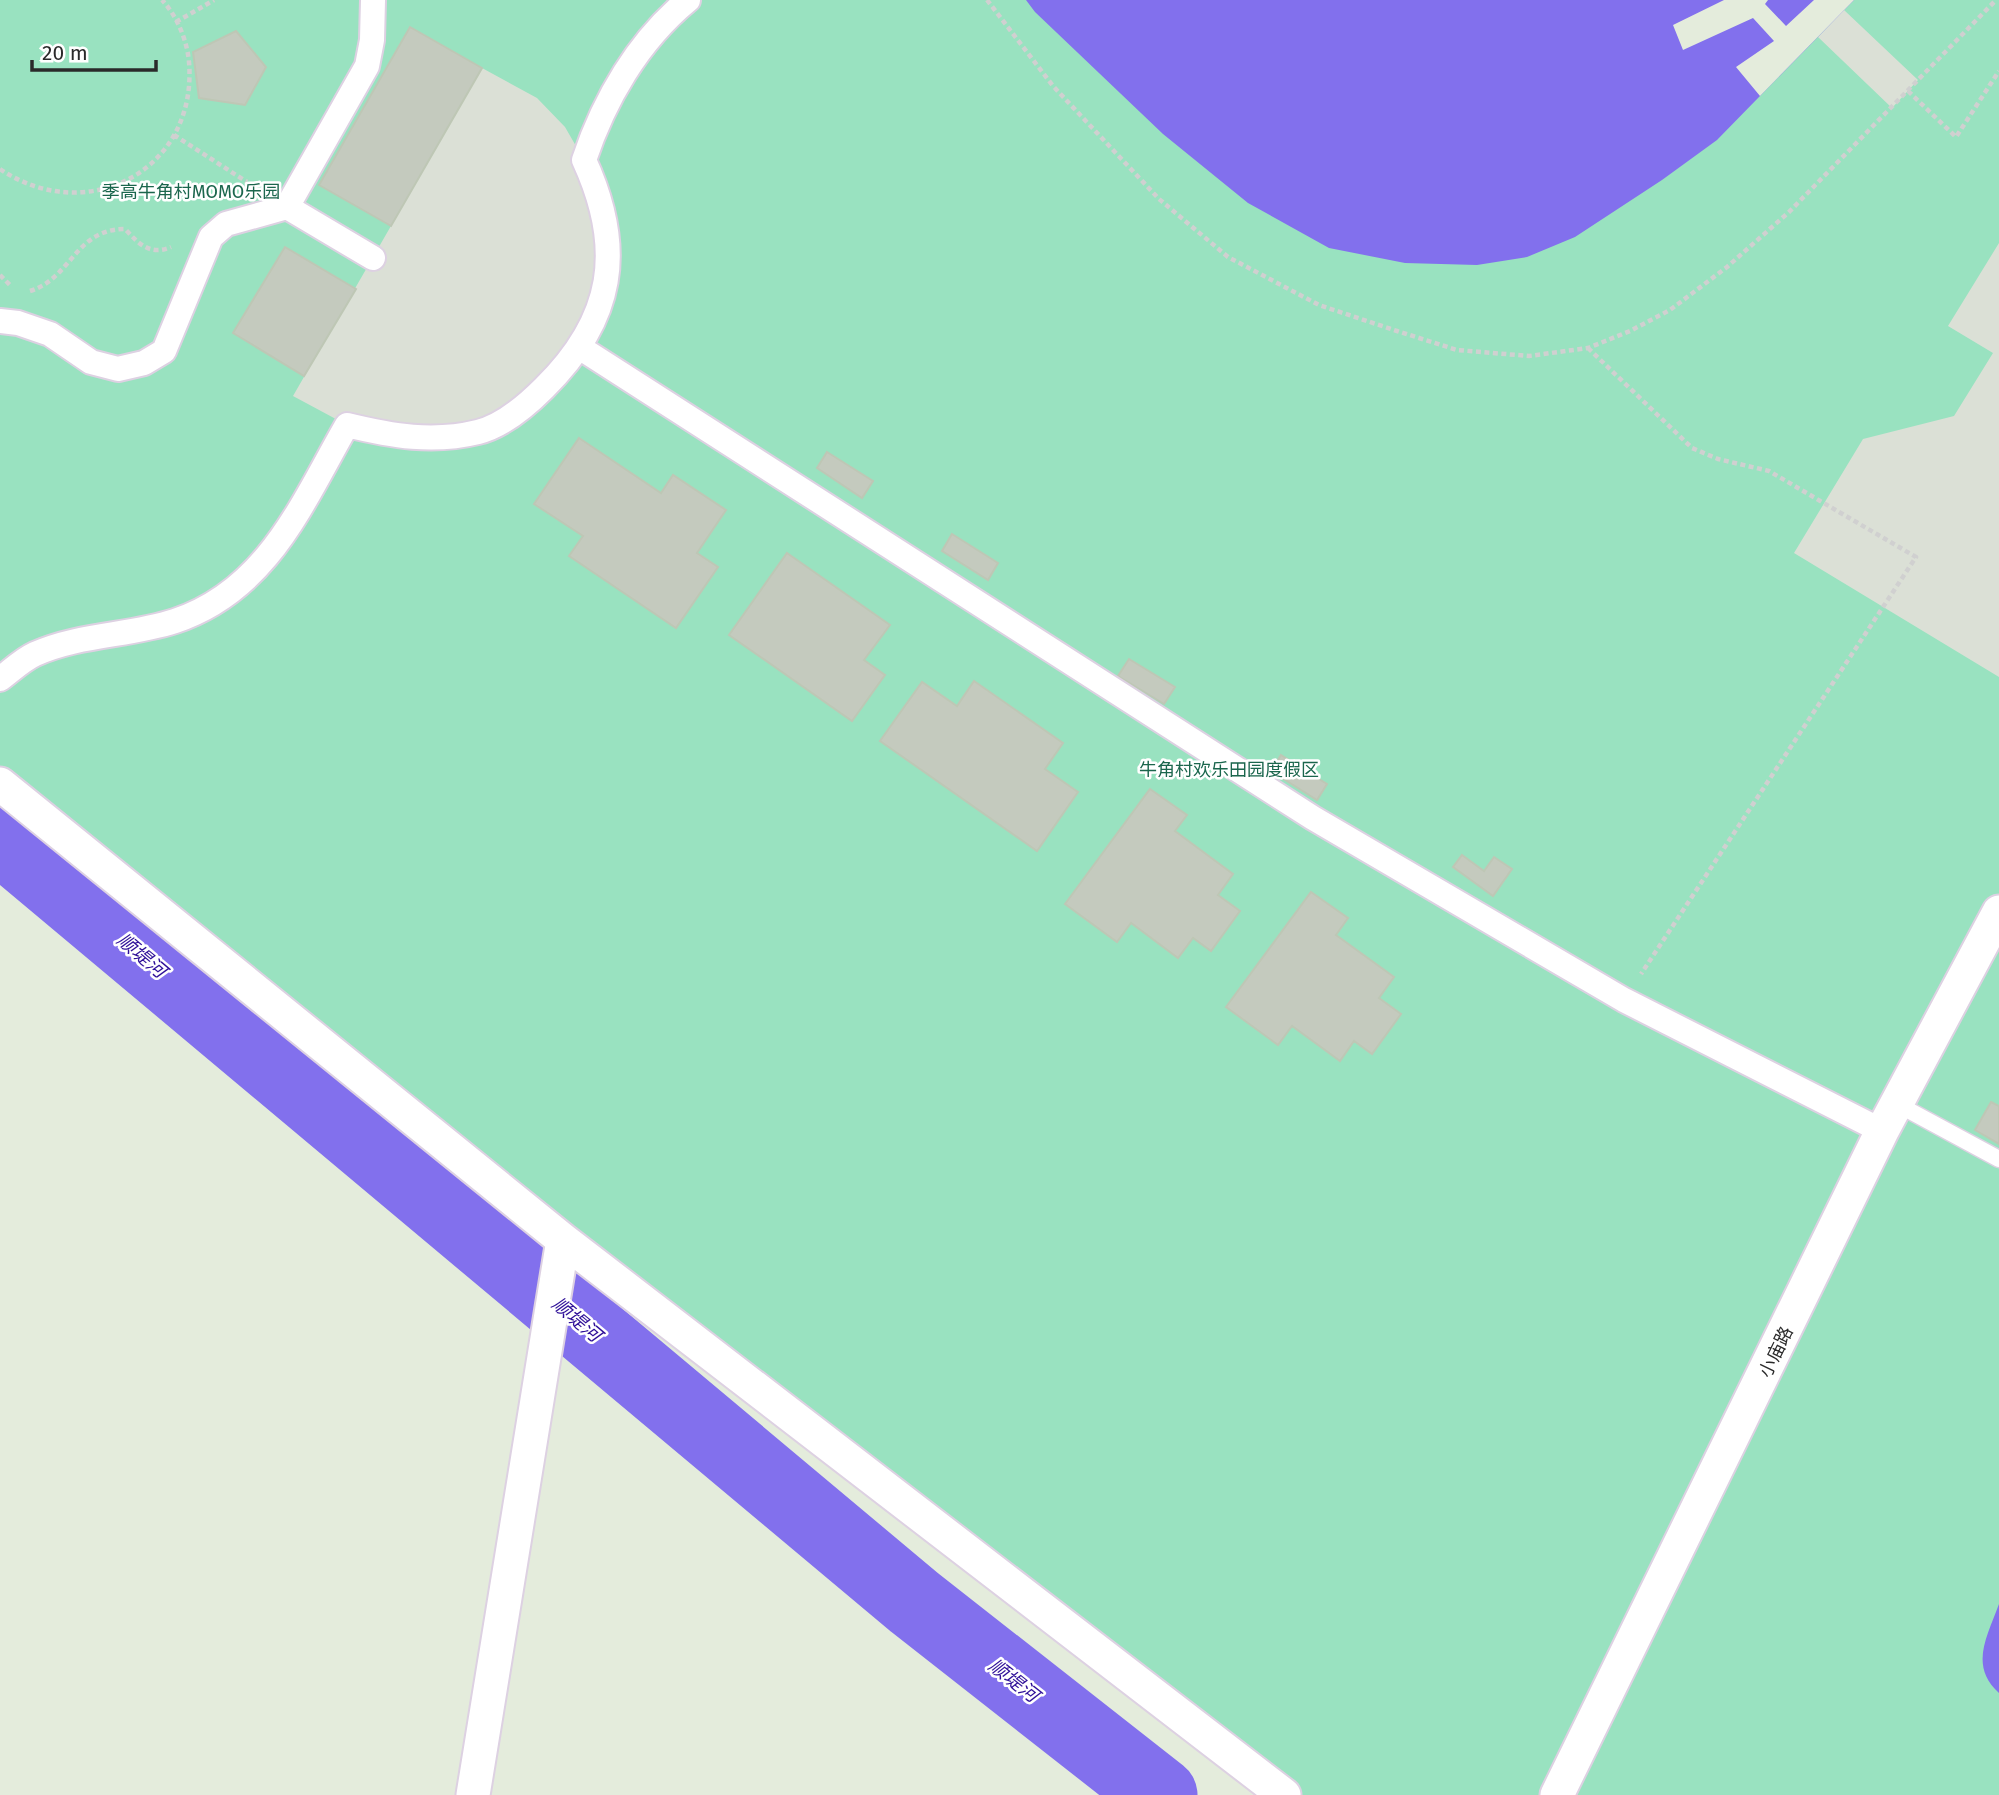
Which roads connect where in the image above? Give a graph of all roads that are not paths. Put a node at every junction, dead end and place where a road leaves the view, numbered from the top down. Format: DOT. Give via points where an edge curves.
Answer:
graph roads {
  1 [pos="373,0"];
  2 [pos="688,0"];
  3 [pos="288,207"];
  4 [pos="373,258"];
  5 [pos="0,321"];
  6 [pos="579,347"];
  7 [pos="0,679"];
  8 [pos="0,784"];
  9 [pos="1999,912"];
  10 [pos="1889,1117"];
  11 [pos="1999,1159"];
  12 [pos="563,1240"];
  13 [pos="473,1795"];
  14 [pos="1284,1795"];
  15 [pos="1557,1795"];
  1 -- 3 [label="street" via="367,66"];
  2 -- 6 [label="street" via="648,39 597,120 584,160 598,191 607,263 605,297"];
  3 -- 4 [label="street"];
  3 -- 5 [label="street" via="226,224 211,237 164,351 144,363 118,369 91,362 50,334"];
  6 -- 7 [label="street" via="539,393 481,431 441,438 398,437 347,425 286,535 245,580 218,601 174,621 79,639 33,655"];
  6 -- 10 [label="street" via="1313,818 1624,1000"];
  8 -- 12 [label="street"];
  9 -- 10 [label="street, 小庙路"];
  10 -- 11 [label="lane"];
  10 -- 15 [label="street, 小庙路"];
  12 -- 13 [label="street"];
  12 -- 14 [label="street"];
}
